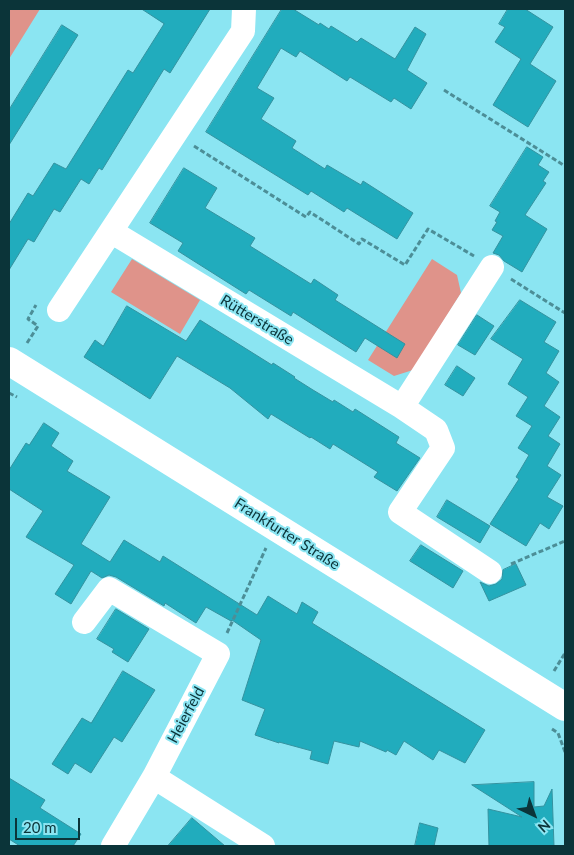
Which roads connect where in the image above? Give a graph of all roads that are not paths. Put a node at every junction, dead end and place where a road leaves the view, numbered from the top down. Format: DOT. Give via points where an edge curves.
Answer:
graph roads {
  1 [pos="244,9"];
  2 [pos="112,232"];
  3 [pos="492,267"];
  4 [pos="60,310"];
  5 [pos="11,363"];
  6 [pos="402,407"];
  7 [pos="490,572"];
  8 [pos="84,622"];
  9 [pos="565,707"];
  10 [pos="154,777"];
  11 [pos="113,846"];
  12 [pos="264,846"];
  1 -- 2 [label="street" via="243,31"];
  2 -- 4 [label="street"];
  2 -- 6 [label="street, Rütterstraße"];
  3 -- 6 [label="street"];
  5 -- 9 [label="main road, Frankfurter Straße"];
  6 -- 7 [label="street, Rütterstraße" via="436,430 443,448 400,512"];
  8 -- 10 [label="street, Heierfeld" via="110,589 218,654"];
  10 -- 11 [label="street, Heierfeld"];
  10 -- 12 [label="street"];
}
